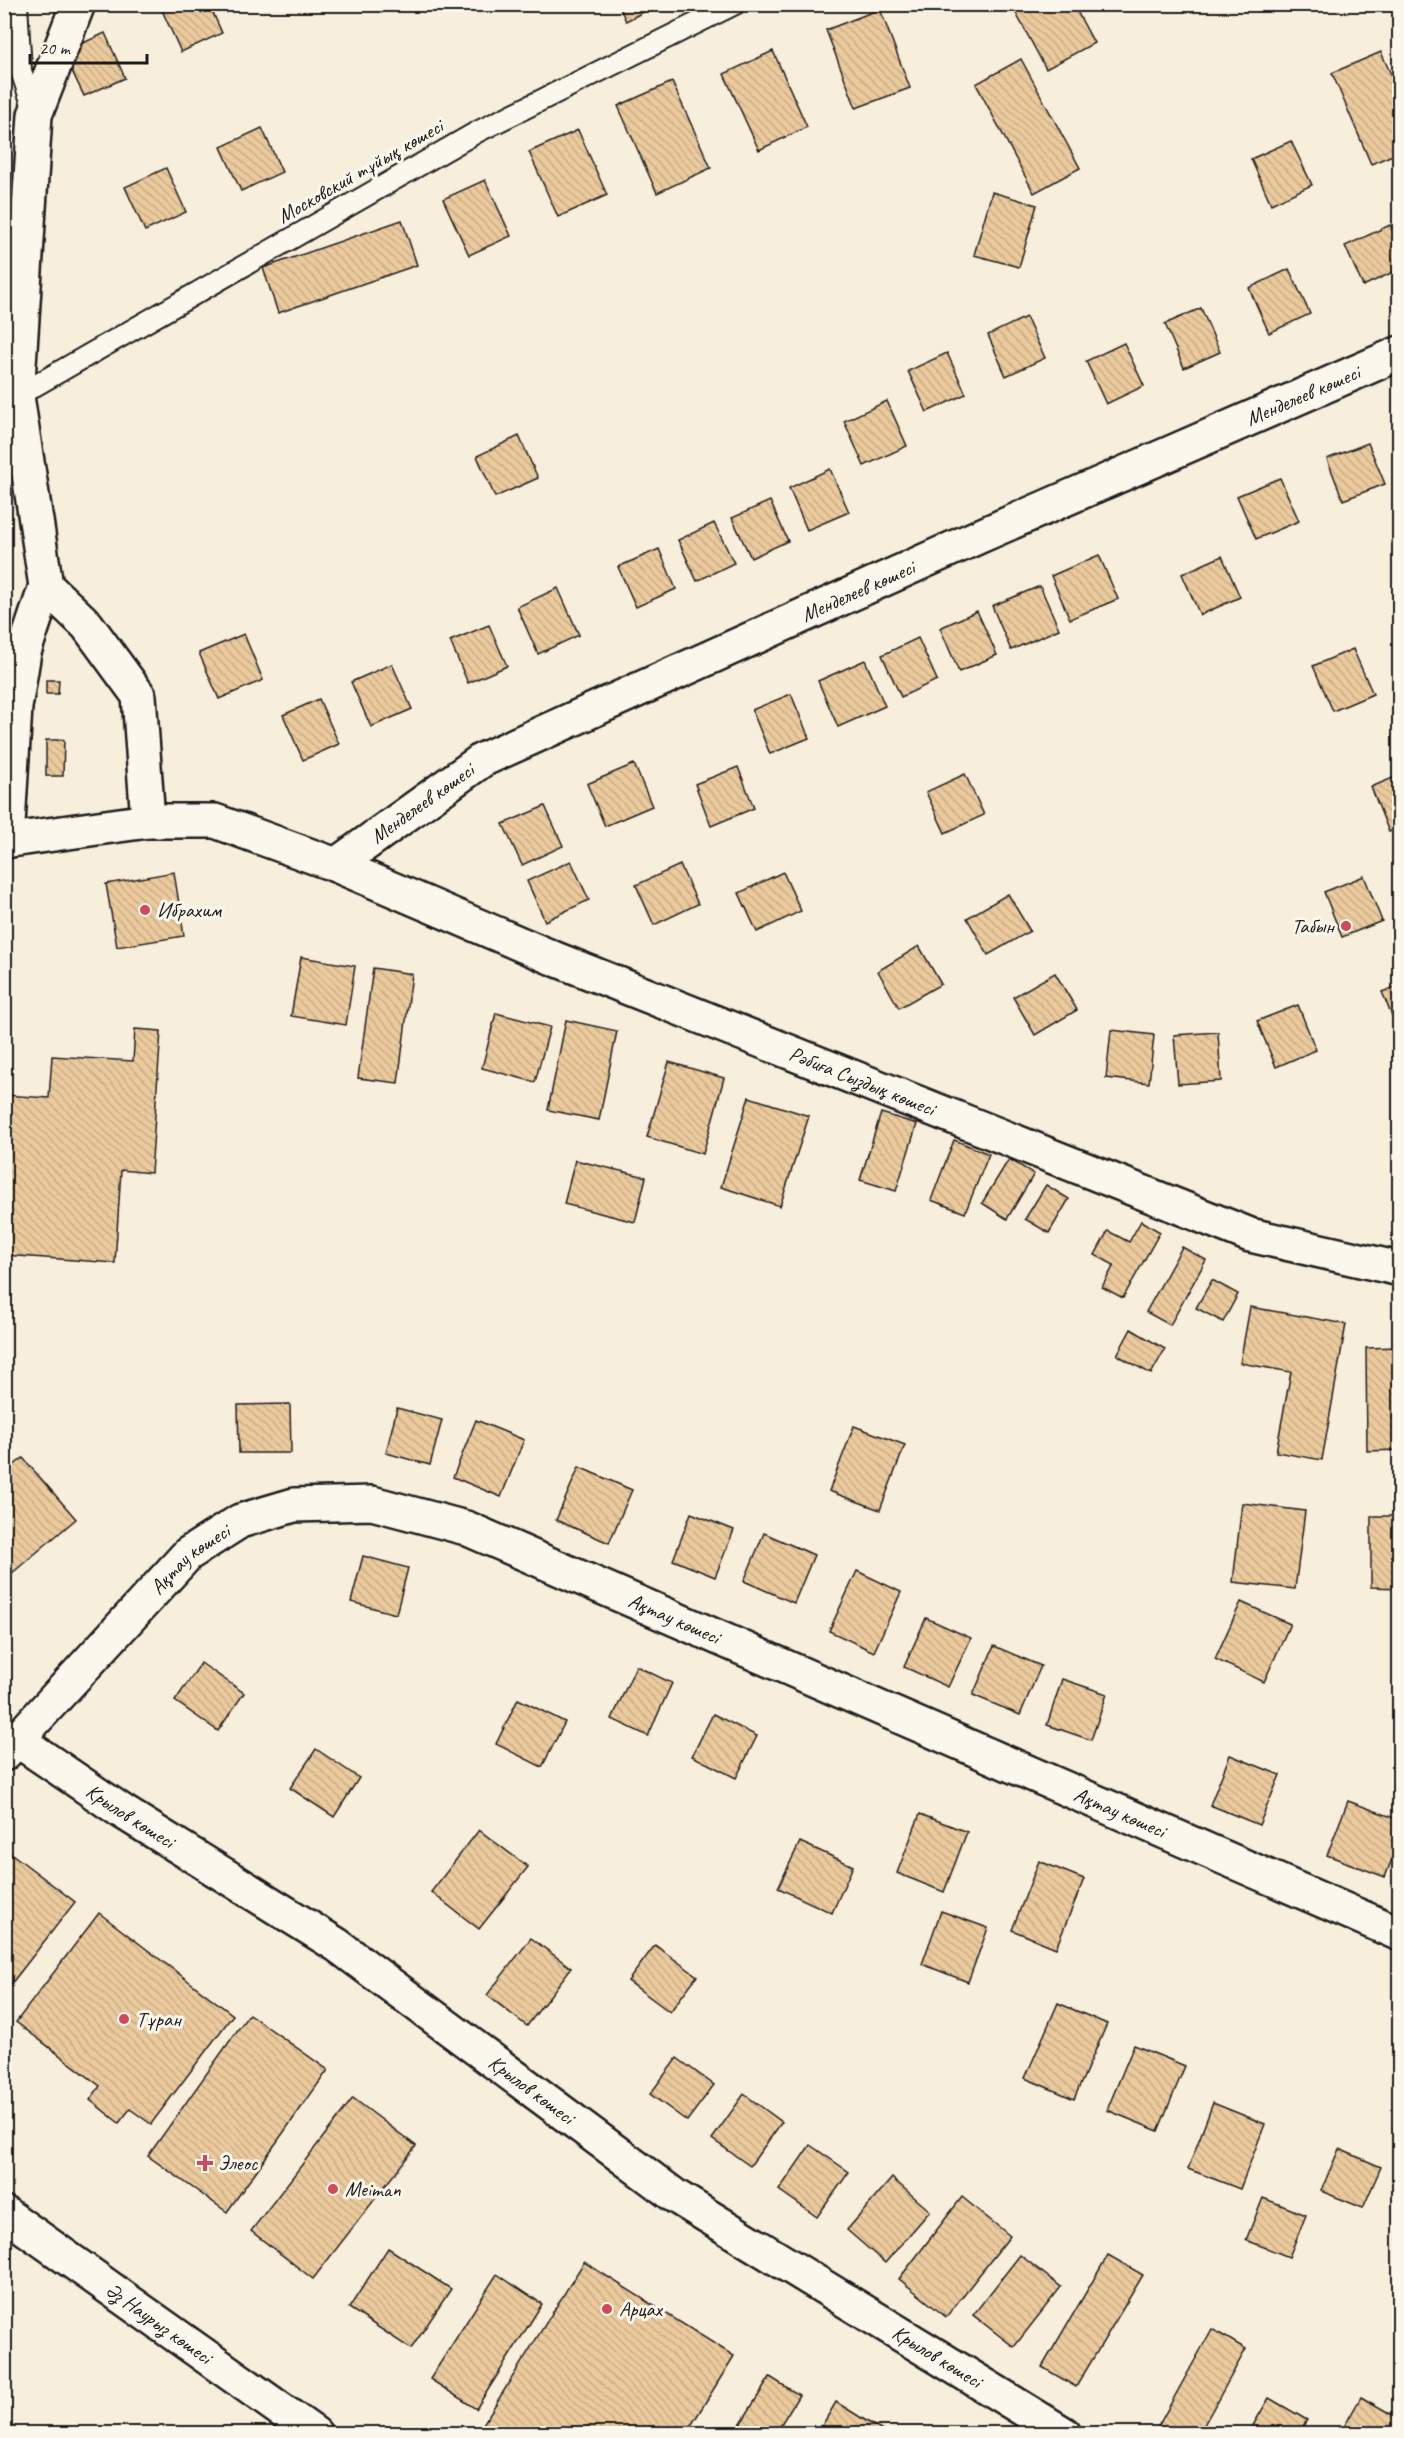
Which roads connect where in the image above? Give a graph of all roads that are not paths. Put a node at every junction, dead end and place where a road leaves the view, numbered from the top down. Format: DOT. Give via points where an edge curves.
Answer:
graph roads {
  1 [pos="17,4"];
  2 [pos="78,4"];
  3 [pos="735,4"];
  4 [pos="35,115"];
  5 [pos="1400,353"];
  6 [pos="17,396"];
  7 [pos="46,586"];
  8 [pos="148,821"];
  9 [pos="6,841"];
  10 [pos="336,865"];
  11 [pos="1400,1269"];
  12 [pos="8,1743"];
  13 [pos="1400,1934"];
  14 [pos="4,2213"];
  15 [pos="315,2433"];
  16 [pos="1064,2433"];
  1 -- 4 [label="lane" via="21,71"];
  2 -- 4 [label="street"];
  3 -- 6 [label="lane, Московский тұйық көшесі" via="477,132"];
  4 -- 6 [label="street"];
  5 -- 10 [label="street, Менделеев көшесі" via="482,760"];
  6 -- 7 [label="street"];
  7 -- 8 [label="street" via="87,625 139,696"];
  7 -- 9 [label="street" via="24,652 15,707"];
  8 -- 9 [label="street, Рәбиға Сыздық көшесі"];
  8 -- 10 [label="street, Рәбиға Сыздық көшесі" via="214,821"];
  10 -- 11 [label="street, Рәбиға Сыздық көшесі" via="553,958 1250,1236"];
  12 -- 13 [label="street, Ақтау көшесі" via="188,1554 240,1521 294,1505 372,1503 466,1528"];
  12 -- 16 [label="street, Крылов көшесі" via="337,1945 675,2196"];
  14 -- 15 [label="street, Әз Наурыз көшесі"];
}
